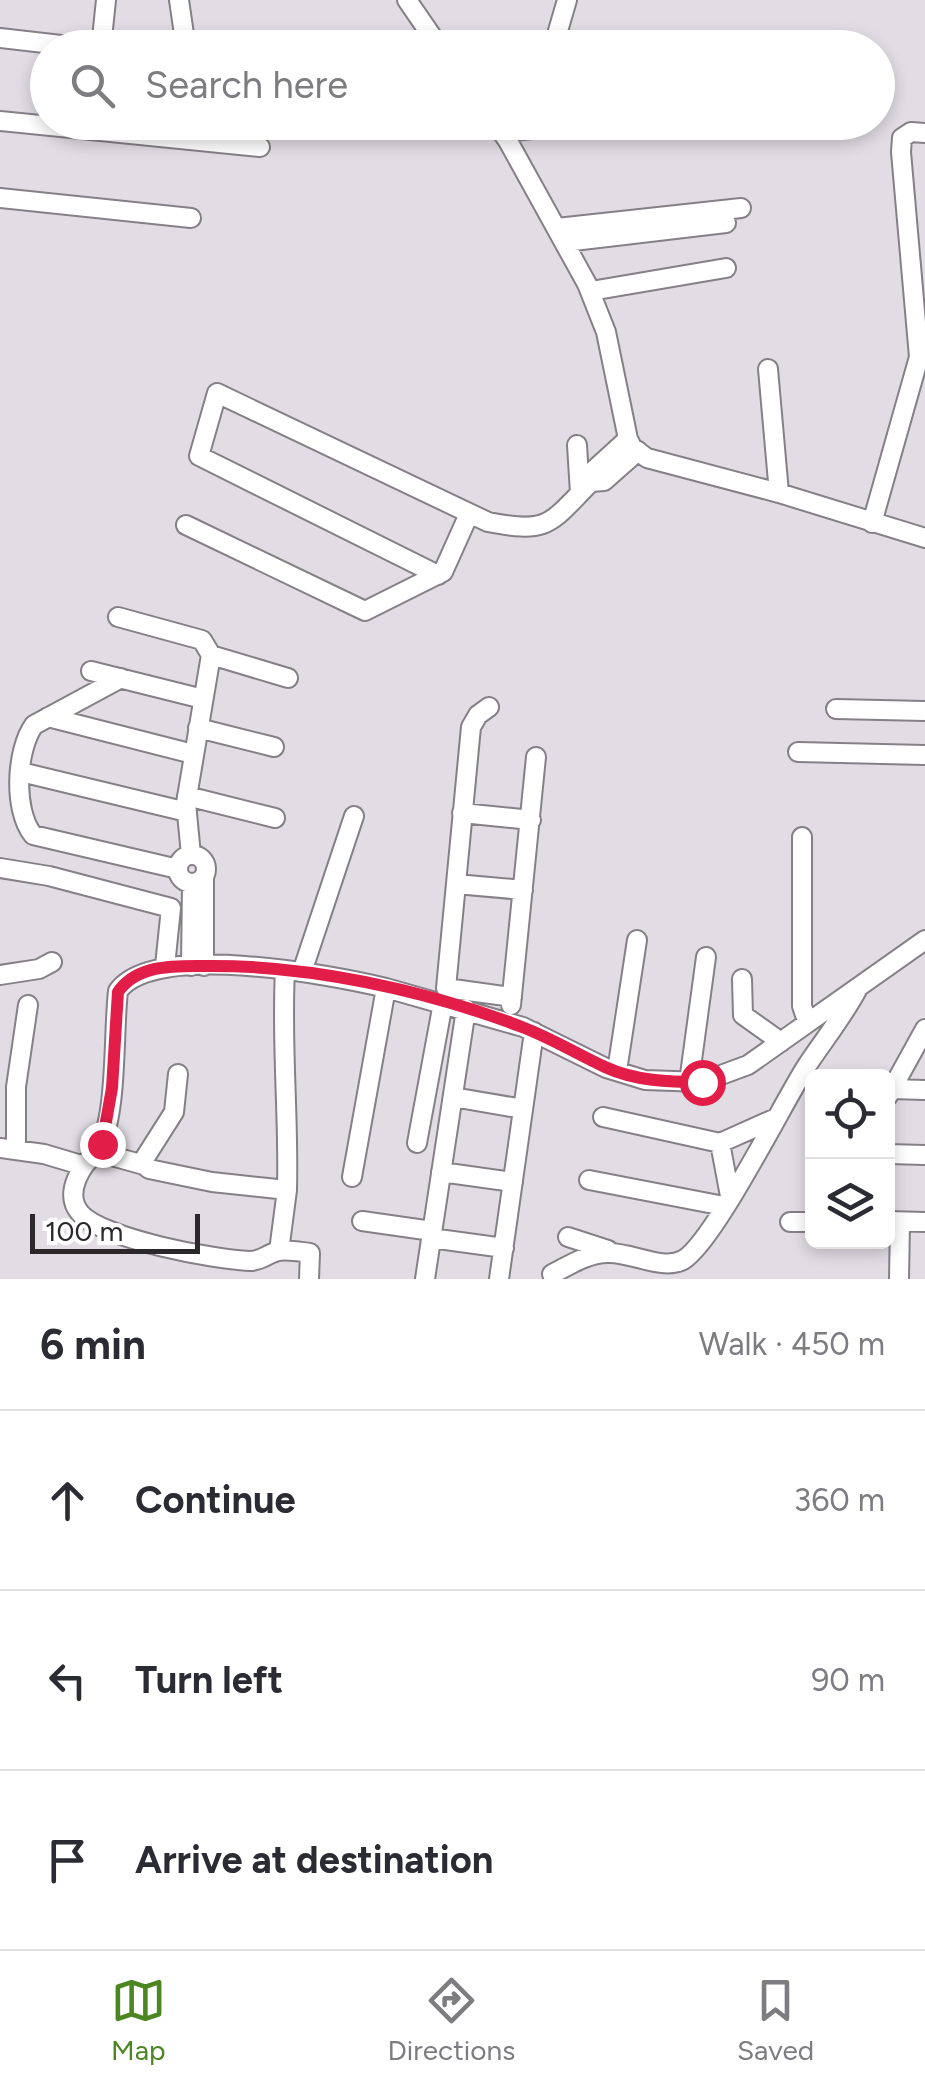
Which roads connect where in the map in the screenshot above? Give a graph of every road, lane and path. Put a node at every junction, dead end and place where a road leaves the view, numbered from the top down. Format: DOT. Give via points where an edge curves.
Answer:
graph roads {
  1 [pos="106,0"];
  2 [pos="179,0"];
  3 [pos="407,0"];
  4 [pos="568,0"];
  5 [pos="103,30"];
  6 [pos="183,30"];
  7 [pos="428,30"];
  8 [pos="558,30"];
  9 [pos="0,38"];
  10 [pos="30,41"];
  11 [pos="0,121"];
  12 [pos="30,124"];
  13 [pos="925,132"];
  14 [pos="190,140"];
  15 [pos="517,140"];
  16 [pos="260,147"];
  17 [pos="0,198"];
  18 [pos="741,208"];
  19 [pos="191,218"];
  20 [pos="726,222"];
  21 [pos="561,235"];
  22 [pos="726,268"];
  23 [pos="590,291"];
  24 [pos="768,369"];
  25 [pos="577,445"];
  26 [pos="633,445"];
  27 [pos="586,488"];
  28 [pos="779,493"];
  29 [pos="470,514"];
  30 [pos="872,523"];
  31 [pos="186,525"];
  32 [pos="925,538"];
  33 [pos="438,574"];
  34 [pos="118,616"];
  35 [pos="211,656"];
  36 [pos="92,670"];
  37 [pos="121,678"];
  38 [pos="288,678"];
  39 [pos="203,699"];
  40 [pos="489,708"];
  41 [pos="836,709"];
  42 [pos="925,711"];
  43 [pos="48,717"];
  44 [pos="198,728"];
  45 [pos="274,747"];
  46 [pos="798,752"];
  47 [pos="193,754"];
  48 [pos="925,755"];
  49 [pos="536,757"];
  50 [pos="21,772"];
  51 [pos="187,804"];
  52 [pos="462,814"];
  53 [pos="354,816"];
  54 [pos="274,818"];
  55 [pos="531,820"];
  56 [pos="802,838"];
  57 [pos="184,862"];
  58 [pos="0,868"];
  59 [pos="456,884"];
  60 [pos="523,890"];
  61 [pos="637,940"];
  62 [pos="925,940"];
  63 [pos="706,957"];
  64 [pos="52,962"];
  65 [pos="166,966"];
  66 [pos="198,966"];
  67 [pos="294,971"];
  68 [pos="0,975"];
  69 [pos="742,979"];
  70 [pos="859,986"];
  71 [pos="386,988"];
  72 [pos="512,997"];
  73 [pos="443,1003"];
  74 [pos="28,1005"];
  75 [pos="466,1009"];
  76 [pos="813,1019"];
  77 [pos="510,1022"];
  78 [pos="925,1029"];
  79 [pos="534,1032"];
  80 [pos="781,1042"];
  81 [pos="617,1071"];
  82 [pos="178,1074"];
  83 [pos="688,1082"];
  84 [pos="895,1082"];
  85 [pos="925,1090"];
  86 [pos="895,1092"];
  87 [pos="453,1097"];
  88 [pos="523,1109"];
  89 [pos="603,1117"];
  90 [pos="776,1118"];
  91 [pos="720,1142"];
  92 [pos="417,1143"];
  93 [pos="8,1149"];
  94 [pos="97,1152"];
  95 [pos="895,1154"];
  96 [pos="925,1154"];
  97 [pos="141,1164"];
  98 [pos="81,1165"];
  99 [pos="442,1172"];
  100 [pos="352,1177"];
  101 [pos="589,1180"];
  102 [pos="513,1182"];
  103 [pos="288,1190"];
  104 [pos="727,1201"];
  105 [pos="362,1220"];
  106 [pos="790,1222"];
  107 [pos="805,1222"];
  108 [pos="895,1222"];
  109 [pos="925,1222"];
  110 [pos="895,1233"];
  111 [pos="432,1234"];
  112 [pos="568,1237"];
  113 [pos="504,1248"];
  114 [pos="279,1250"];
  115 [pos="618,1253"];
  116 [pos="552,1274"];
  117 [pos="310,1279"];
  118 [pos="425,1279"];
  119 [pos="499,1279"];
  120 [pos="899,1279"];
  1 -- 5 [label="street"];
  2 -- 6 [label="street"];
  3 -- 7 [label="street"];
  4 -- 8 [label="street"];
  9 -- 10 [label="street"];
  11 -- 12 [label="street"];
  13 -- 30 [label="street" via="902,138 919,357"];
  14 -- 16 [label="street"];
  15 -- 21 [label="street"];
  17 -- 19 [label="street"];
  18 -- 21 [label="street"];
  20 -- 21 [label="street"];
  21 -- 23 [label="street"];
  22 -- 23 [label="street"];
  23 -- 26 [label="street"];
  24 -- 28 [label="street"];
  25 -- 27 [label="street"];
  26 -- 27 [label="street" via="594,470"];
  26 -- 28 [label="street" via="647,458"];
  27 -- 29 [label="street" via="540,527"];
  28 -- 30 [label="street"];
  29 -- 33 [label="street"];
  29 -- 33 [label="street" via="218,393 199,456"];
  30 -- 32 [label="street"];
  31 -- 33 [label="street" via="365,611"];
  34 -- 35 [label="street" via="202,640"];
  35 -- 38 [label="street"];
  35 -- 39 [label="street"];
  36 -- 37 [label="street"];
  37 -- 39 [label="street"];
  37 -- 43 [label="street"];
  39 -- 44 [label="street"];
  40 -- 52 [label="street" via="471,727"];
  41 -- 42 [label="street"];
  43 -- 47 [label="street"];
  43 -- 50 [label="street" via="27,735"];
  44 -- 45 [label="street"];
  44 -- 47 [label="street"];
  46 -- 48 [label="street"];
  47 -- 51 [label="street"];
  49 -- 55 [label="street"];
  50 -- 51 [label="street"];
  50 -- 57 [label="street" via="20,812 33,835"];
  51 -- 54 [label="street"];
  51 -- 57 [label="street"];
  52 -- 55 [label="street"];
  52 -- 59 [label="street"];
  53 -- 67 [label="street"];
  55 -- 60 [label="street"];
  56 -- 76 [label="street" via="802,1006"];
  57 -- 66 [label="street" via="184,880 198,880"];
  58 -- 65 [label="street" via="171,908"];
  59 -- 60 [label="street"];
  59 -- 72 [label="street" via="446,988"];
  60 -- 72 [label="street"];
  61 -- 81 [label="street"];
  62 -- 70 [label="street"];
  63 -- 83 [label="street"];
  64 -- 68 [label="street"];
  65 -- 66 [label="street"];
  65 -- 94 [label="street" via="126,980 118,992 112,1088"];
  66 -- 67 [label="street"];
  67 -- 71 [label="street"];
  67 -- 103 [label="street" via="283,1048"];
  69 -- 80 [label="street" via="742,1015"];
  70 -- 76 [label="street"];
  70 -- 90 [label="street"];
  71 -- 73 [label="street"];
  71 -- 100 [label="street"];
  72 -- 77 [label="street"];
  73 -- 75 [label="street"];
  73 -- 92 [label="street"];
  74 -- 93 [label="street"];
  75 -- 77 [label="street"];
  75 -- 87 [label="street"];
  76 -- 80 [label="street"];
  77 -- 79 [label="street"];
  78 -- 84 [label="street"];
  79 -- 81 [label="street"];
  79 -- 88 [label="street"];
  80 -- 83 [label="street" via="728,1074"];
  81 -- 83 [label="street"];
  82 -- 97 [label="street" via="174,1112"];
  85 -- 86 [label="street"];
  87 -- 88 [label="street"];
  87 -- 99 [label="street"];
  88 -- 102 [label="street"];
  89 -- 91 [label="street"];
  90 -- 91 [label="street"];
  90 -- 104 [label="street"];
  91 -- 104 [label="street"];
  93 -- 98 [label="street"];
  94 -- 97 [label="street"];
  94 -- 98 [label="street"];
  95 -- 96 [label="street"];
  97 -- 103 [label="street" via="212,1182"];
  98 -- 114 [label="street" via="76,1202 100,1225 183,1253 255,1261"];
  99 -- 102 [label="street"];
  99 -- 111 [label="street"];
  101 -- 104 [label="street"];
  102 -- 113 [label="street"];
  103 -- 114 [label="street"];
  104 -- 115 [label="street" via="681,1261"];
  105 -- 111 [label="street"];
  106 -- 107 [label="street"];
  108 -- 109 [label="street"];
  110 -- 120 [label="street"];
  111 -- 113 [label="street"];
  111 -- 118 [label="street"];
  112 -- 115 [label="street"];
  113 -- 119 [label="street"];
  114 -- 117 [label="street" via="310,1253"];
  115 -- 116 [label="street" via="594,1254"];
}
